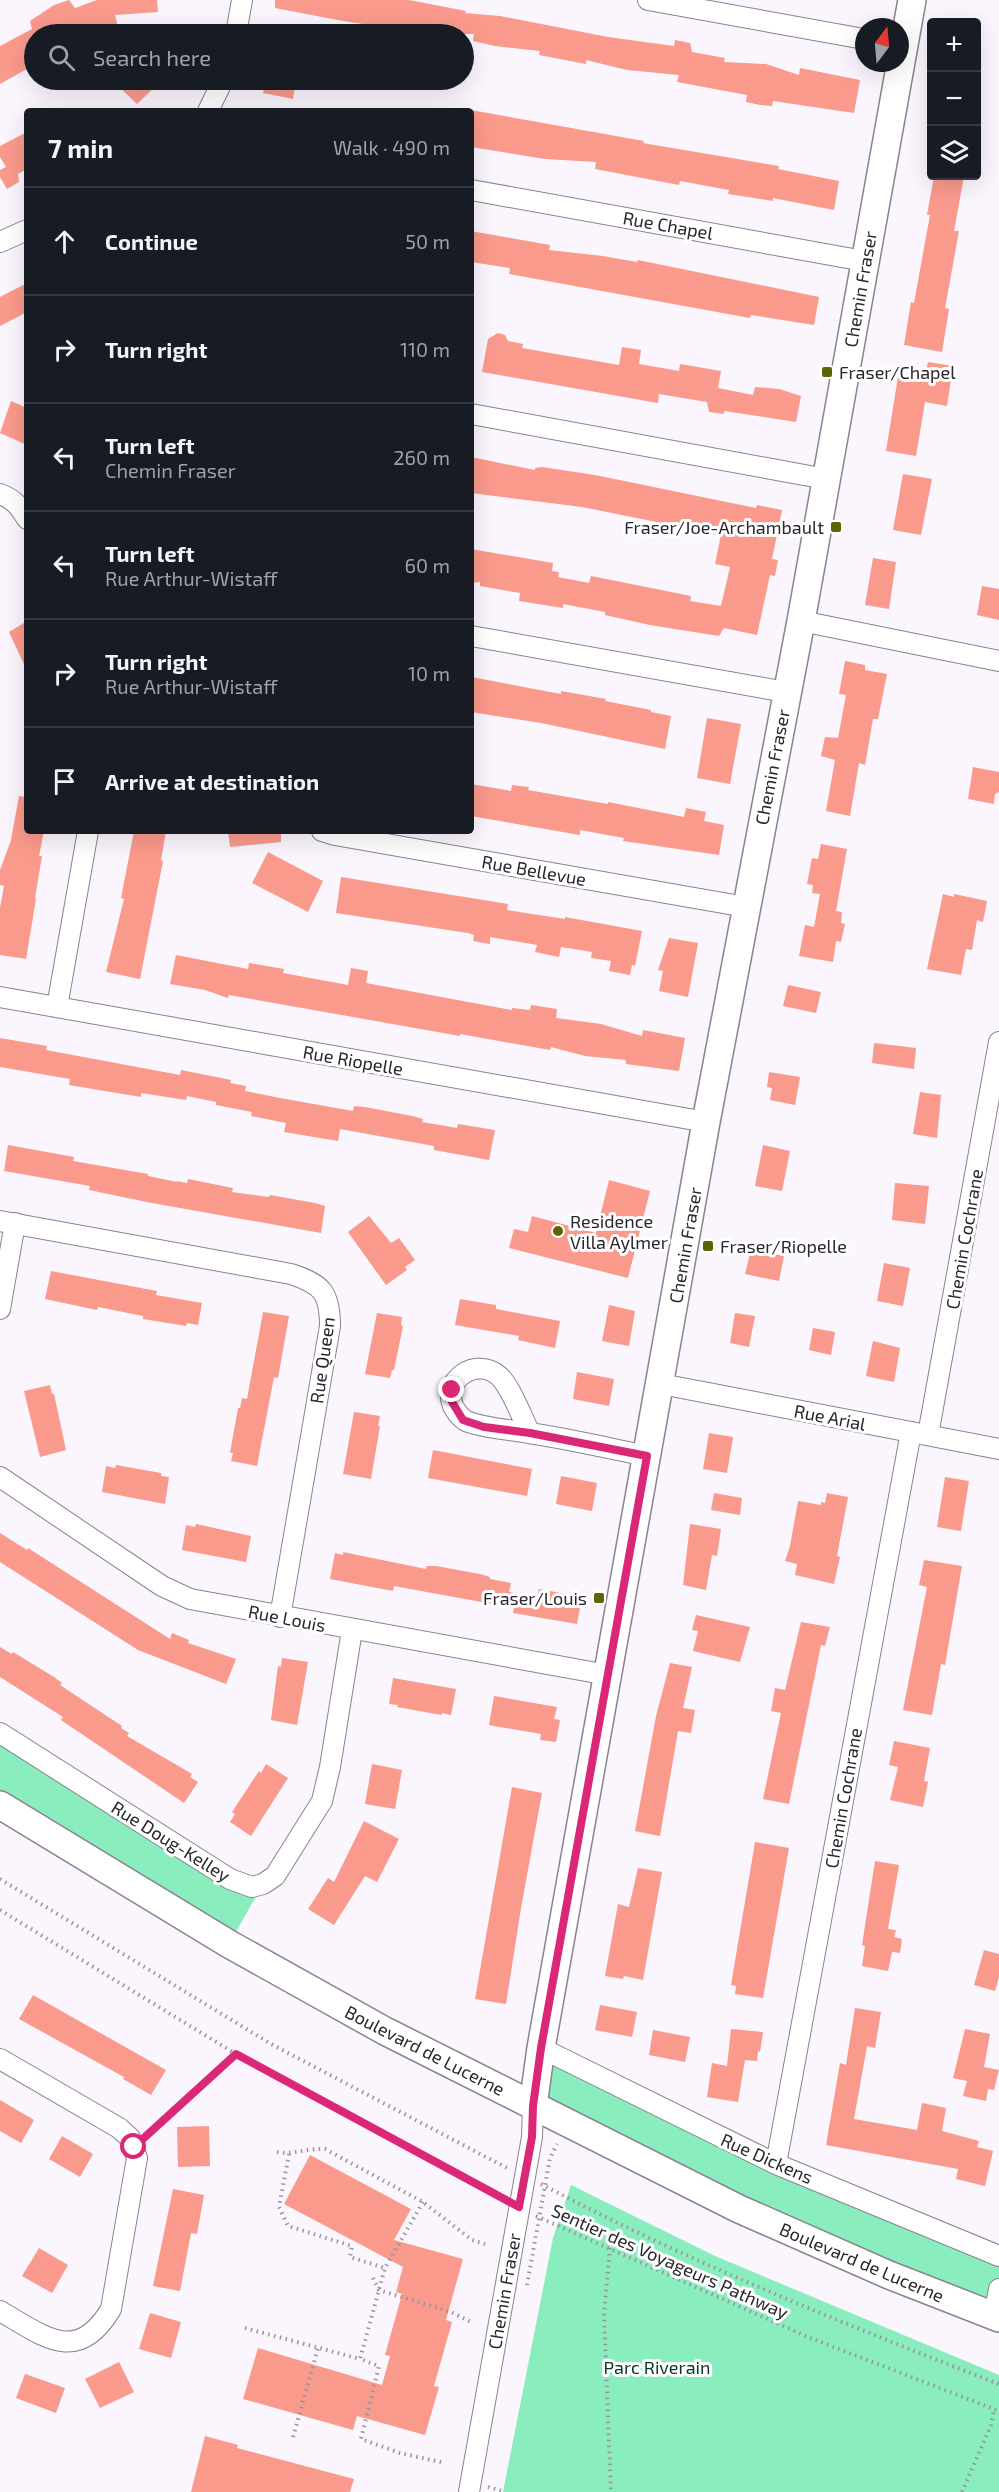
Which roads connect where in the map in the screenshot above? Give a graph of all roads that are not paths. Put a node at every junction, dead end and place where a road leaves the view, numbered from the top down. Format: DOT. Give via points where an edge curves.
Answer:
graph roads {
  1 [pos="242,0"];
  2 [pos="648,0"];
  3 [pos="912,0"];
  4 [pos="908,18"];
  5 [pos="238,24"];
  6 [pos="855,37"];
  7 [pos="897,72"];
  8 [pos="218,90"];
  9 [pos="209,108"];
  10 [pos="474,191"];
  11 [pos="24,231"];
  12 [pos="0,242"];
  13 [pos="864,261"];
  14 [pos="474,415"];
  15 [pos="826,479"];
  16 [pos="0,494"];
  17 [pos="24,514"];
  18 [pos="801,621"];
  19 [pos="474,637"];
  20 [pos="999,661"];
  21 [pos="786,692"];
  22 [pos="87,834"];
  23 [pos="332,834"];
  24 [pos="746,907"];
  25 [pos="0,997"];
  26 [pos="57,1007"];
  27 [pos="999,1042"];
  28 [pos="706,1122"];
  29 [pos="8,1222"];
  30 [pos="0,1309"];
  31 [pos="661,1384"];
  32 [pos="530,1433"];
  33 [pos="920,1434"];
  34 [pos="999,1449"];
  35 [pos="647,1456"];
  36 [pos="0,1477"];
  37 [pos="280,1617"];
  38 [pos="352,1630"];
  39 [pos="608,1675"];
  40 [pos="0,1733"];
  41 [pos="0,1805"];
  42 [pos="541,2048"];
  43 [pos="0,2059"];
  44 [pos="533,2106"];
  45 [pos="776,2164"];
  46 [pos="999,2256"];
  47 [pos="999,2289"];
  48 [pos="0,2311"];
  49 [pos="996,2317"];
  50 [pos="478,2489"];
  1 -- 5 [label="street"];
  2 -- 6 [label="street"];
  3 -- 4 [label="street, Chemin Fraser"];
  7 -- 13 [label="street, Chemin Fraser"];
  8 -- 9 [label="street"];
  10 -- 13 [label="street, Rue Chapel"];
  11 -- 12 [label="street"];
  13 -- 15 [label="street, Chemin Fraser"];
  14 -- 15 [label="street"];
  15 -- 18 [label="street, Chemin Fraser"];
  16 -- 17 [label="street" via="10,498"];
  18 -- 20 [label="street"];
  18 -- 21 [label="street, Chemin Fraser"];
  19 -- 21 [label="street"];
  21 -- 24 [label="street, Chemin Fraser"];
  22 -- 26 [label="street"];
  23 -- 24 [label="street, Rue Bellevue"];
  24 -- 28 [label="street, Chemin Fraser"];
  25 -- 26 [label="street, Rue Riopelle"];
  26 -- 28 [label="street, Rue Riopelle"];
  27 -- 33 [label="street, Chemin Cochrane"];
  28 -- 31 [label="street, Chemin Fraser"];
  29 -- 30 [label="street"];
  29 -- 37 [label="street, Rue Queen" via="291,1274 318,1285 326,1296 330,1326"];
  31 -- 33 [label="street, Rue Arial"];
  31 -- 35 [label="street, Chemin Fraser"];
  32 -- 35 [label="street"];
  33 -- 34 [label="street, Rue Arial"];
  33 -- 45 [label="street, Chemin Cochrane"];
  35 -- 39 [label="street, Chemin Fraser"];
  36 -- 37 [label="street, Rue Louis" via="176,1594"];
  37 -- 38 [label="street, Rue Louis"];
  38 -- 39 [label="street, Rue Louis"];
  38 -- 40 [label="street, Rue Doug-Kelley" via="322,1801 284,1864 263,1884 252,1887 230,1880"];
  39 -- 42 [label="street, Chemin Fraser"];
  41 -- 44 [label="street, Boulevard de Lucerne" via="229,1944 385,2031"];
  42 -- 44 [label="street, Chemin Fraser"];
  42 -- 45 [label="street, Rue Dickens"];
  43 -- 48 [label="street" via="119,2128 134,2147 136,2170 111,2309 102,2325 75,2342 60,2342"];
  44 -- 49 [label="street, Boulevard de Lucerne" via="739,2209"];
  44 -- 50 [label="street, Chemin Fraser" via="532,2137"];
  45 -- 46 [label="street, Rue Dickens"];
  47 -- 49 [label="street"];
}
